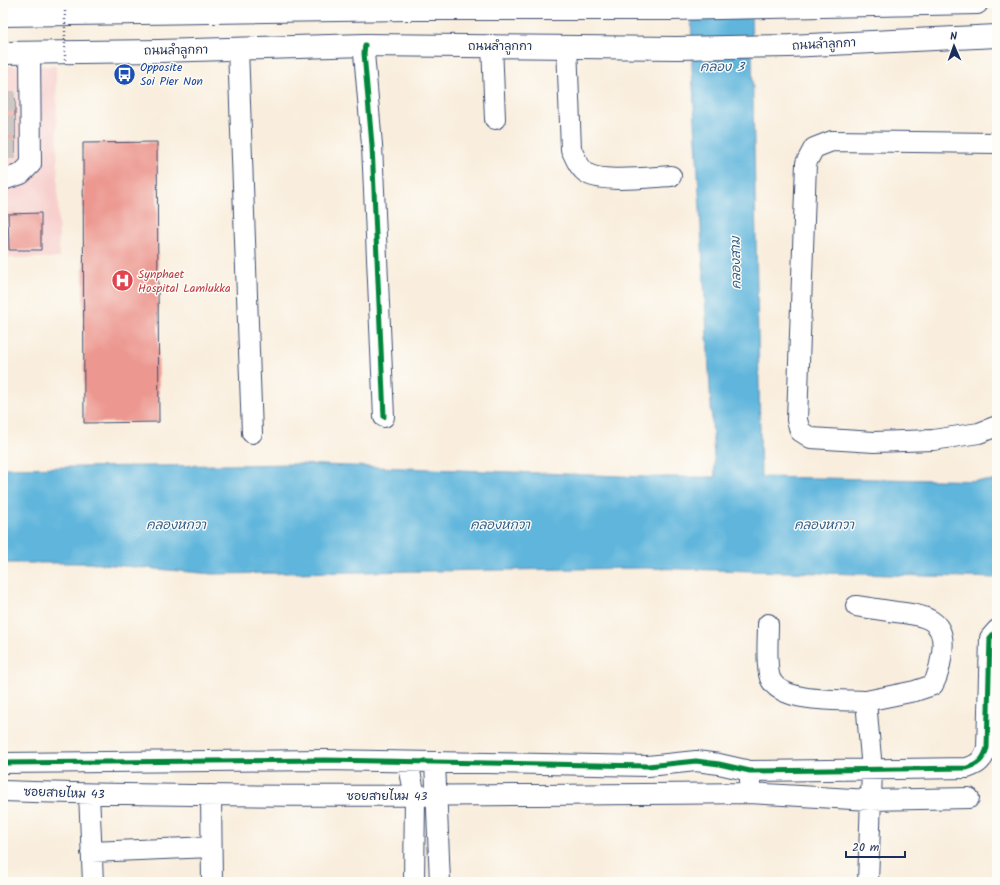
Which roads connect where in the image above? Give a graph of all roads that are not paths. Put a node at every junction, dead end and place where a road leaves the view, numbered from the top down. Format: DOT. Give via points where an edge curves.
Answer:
graph roads {
  1 [pos="977,3"];
  2 [pos="811,5"];
  3 [pos="406,6"];
  4 [pos="500,6"];
  5 [pos="558,6"];
  6 [pos="232,8"];
  7 [pos="3,15"];
  8 [pos="997,36"];
  9 [pos="365,45"];
  10 [pos="492,45"];
  11 [pos="567,46"];
  12 [pos="238,48"];
  13 [pos="30,52"];
  14 [pos="3,53"];
  15 [pos="495,119"];
  16 [pos="997,143"];
  17 [pos="671,176"];
  18 [pos="3,180"];
  19 [pos="384,417"];
  20 [pos="997,426"];
  21 [pos="252,433"];
  22 [pos="856,606"];
  23 [pos="768,624"];
  24 [pos="997,630"];
  25 [pos="866,700"];
  26 [pos="408,762"];
  27 [pos="435,762"];
  28 [pos="3,763"];
  29 [pos="872,770"];
  30 [pos="750,771"];
  31 [pos="3,791"];
  32 [pos="750,793"];
  33 [pos="89,794"];
  34 [pos="211,795"];
  35 [pos="415,796"];
  36 [pos="437,796"];
  37 [pos="969,798"];
  38 [pos="870,800"];
  39 [pos="210,847"];
  40 [pos="91,852"];
  41 [pos="440,854"];
  42 [pos="415,855"];
  43 [pos="93,882"];
  44 [pos="212,882"];
  45 [pos="414,882"];
  46 [pos="440,882"];
  47 [pos="868,882"];
  1 -- 2 [label="main road"];
  2 -- 5 [label="main road" via="675,9"];
  3 -- 4 [label="main road"];
  3 -- 6 [label="main road"];
  4 -- 5 [label="main road"];
  6 -- 7 [label="main road"];
  8 -- 11 [label="main road, ถนนลำลูกกา" via="789,46"];
  9 -- 10 [label="main road, ถนนลำลูกกา"];
  9 -- 12 [label="main road, ถนนลำลูกกา"];
  9 -- 19 [label="street"];
  10 -- 11 [label="main road, ถนนลำลูกกา"];
  10 -- 15 [label="street"];
  11 -- 17 [label="street" via="571,148 578,163 587,174 603,179"];
  12 -- 13 [label="main road, ถนนลำลูกกา"];
  12 -- 21 [label="street"];
  13 -- 14 [label="main road, ถนนลำลูกกา"];
  13 -- 18 [label="street" via="23,101 23,149 31,164 21,174"];
  16 -- 20 [label="street" via="832,141 814,148 806,163 797,420 800,431 811,438 874,442 933,440 979,433"];
  22 -- 25 [label="street" via="921,615 933,620 942,633 943,648 938,676 933,685"];
  23 -- 25 [label="street" via="769,675 774,686 794,697"];
  24 -- 29 [label="street" via="990,638 987,748 983,759 967,768"];
  25 -- 29 [label="street"];
  26 -- 27 [label="street"];
  26 -- 28 [label="street" via="325,760"];
  26 -- 35 [label="street"];
  27 -- 30 [label="street" via="648,766 696,761"];
  27 -- 36 [label="street"];
  29 -- 30 [label="street"];
  29 -- 38 [label="street"];
  30 -- 32 [label="street"];
  31 -- 33 [label="street, ซอยสายไหม 43"];
  32 -- 36 [label="street, ซอยสายไหม 43"];
  32 -- 38 [label="street, ซอยสายไหม 43"];
  33 -- 34 [label="street, ซอยสายไหม 43"];
  33 -- 40 [label="street"];
  34 -- 35 [label="street, ซอยสายไหม 43"];
  34 -- 39 [label="street"];
  35 -- 36 [label="street, ซอยสายไหม 43"];
  35 -- 42 [label="street"];
  36 -- 41 [label="street"];
  37 -- 38 [label="street, ซอยสายไหม 43"];
  38 -- 47 [label="street"];
  39 -- 40 [label="street"];
  39 -- 44 [label="street"];
  40 -- 43 [label="street"];
  41 -- 42 [label="street"];
  41 -- 46 [label="street"];
  42 -- 45 [label="street"];
}
